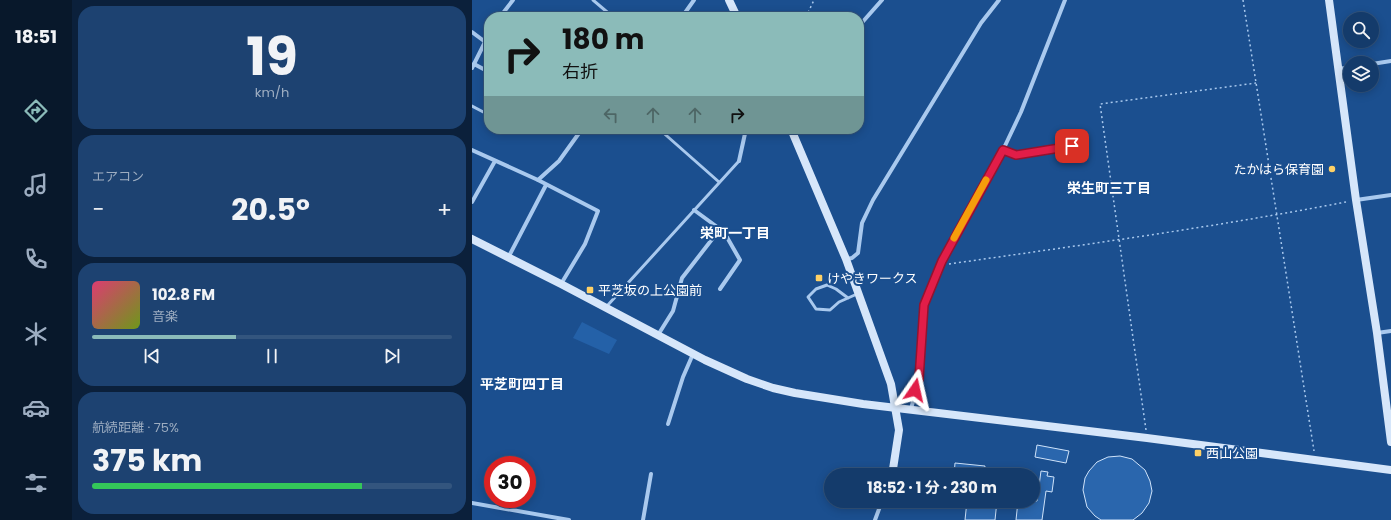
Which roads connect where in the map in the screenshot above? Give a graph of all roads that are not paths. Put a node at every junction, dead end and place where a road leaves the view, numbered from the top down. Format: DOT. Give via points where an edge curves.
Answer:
graph roads {
  1 [pos="513,0"];
  2 [pos="593,0"];
  3 [pos="694,0"];
  4 [pos="729,0"];
  5 [pos="882,0"];
  6 [pos="999,0"];
  7 [pos="1064,0"];
  8 [pos="1329,0"];
  9 [pos="504,12"];
  10 [pos="607,12"];
  11 [pos="686,12"];
  12 [pos="735,12"];
  13 [pos="864,20"];
  14 [pos="472,32"];
  15 [pos="484,41"];
  16 [pos="1391,61"];
  17 [pos="1379,63"];
  18 [pos="473,66"];
  19 [pos="1343,68"];
  20 [pos="1339,69"];
  21 [pos="484,70"];
  22 [pos="472,106"];
  23 [pos="484,112"];
  24 [pos="578,134"];
  25 [pos="665,134"];
  26 [pos="744,134"];
  27 [pos="793,134"];
  28 [pos="1072,146"];
  29 [pos="472,150"];
  30 [pos="1003,150"];
  31 [pos="495,161"];
  32 [pos="739,161"];
  33 [pos="538,180"];
  34 [pos="719,182"];
  35 [pos="546,185"];
  36 [pos="1391,195"];
  37 [pos="1356,200"];
  38 [pos="472,202"];
  39 [pos="694,210"];
  40 [pos="720,229"];
  41 [pos="472,239"];
  42 [pos="508,258"];
  43 [pos="846,259"];
  44 [pos="561,284"];
  45 [pos="720,289"];
  46 [pos="858,293"];
  47 [pos="848,298"];
  48 [pos="605,307"];
  49 [pos="1391,331"];
  50 [pos="1377,332"];
  51 [pos="658,335"];
  52 [pos="693,353"];
  53 [pos="895,407"];
  54 [pos="911,409"];
  55 [pos="668,424"];
  56 [pos="1391,442"];
  57 [pos="893,468"];
  58 [pos="1391,470"];
  59 [pos="651,474"];
  60 [pos="472,503"];
  61 [pos="879,508"];
  62 [pos="569,520"];
  63 [pos="643,520"];
  64 [pos="875,520"];
  1 -- 9 [label="street"];
  2 -- 10 [label="lane"];
  3 -- 11 [label="street"];
  4 -- 12 [label="street"];
  5 -- 13 [label="street"];
  6 -- 43 [label="street" via="981,23 873,200 862,223 858,253"];
  7 -- 30 [label="street" via="1021,112"];
  8 -- 20 [label="street"];
  14 -- 15 [label="street"];
  15 -- 18 [label="street"];
  16 -- 17 [label="street"];
  18 -- 21 [label="street"];
  19 -- 20 [label="street"];
  20 -- 37 [label="street"];
  22 -- 23 [label="lane"];
  24 -- 33 [label="street" via="559,161"];
  25 -- 34 [label="lane"];
  26 -- 32 [label="street"];
  27 -- 43 [label="street"];
  28 -- 30 [label="street" via="1016,155"];
  29 -- 31 [label="street"];
  30 -- 54 [label="street" via="942,261 924,305 919,379"];
  31 -- 33 [label="street"];
  31 -- 38 [label="street"];
  32 -- 34 [label="lane"];
  33 -- 35 [label="street"];
  34 -- 39 [label="lane"];
  35 -- 42 [label="street"];
  35 -- 44 [label="street" via="598,211 585,244"];
  36 -- 37 [label="street"];
  37 -- 50 [label="street"];
  39 -- 40 [label="street"];
  39 -- 48 [label="lane"];
  40 -- 45 [label="street" via="740,260"];
  40 -- 51 [label="street" via="682,278 673,311"];
  41 -- 42 [label="street"];
  42 -- 44 [label="street"];
  43 -- 46 [label="street"];
  44 -- 48 [label="street"];
  46 -- 47 [label="lane"];
  46 -- 53 [label="street" via="891,384"];
  47 -- 47 [label="lane" via="830,310 816,309 808,297 816,288 827,285"];
  48 -- 51 [label="street"];
  49 -- 50 [label="street"];
  50 -- 56 [label="street"];
  51 -- 52 [label="street"];
  52 -- 53 [label="street" via="747,379 773,388"];
  52 -- 55 [label="street"];
  53 -- 54 [label="street"];
  53 -- 57 [label="street" via="899,430"];
  54 -- 58 [label="street"];
  59 -- 63 [label="street"];
  60 -- 62 [label="street"];
  61 -- 64 [label="street"];
}
